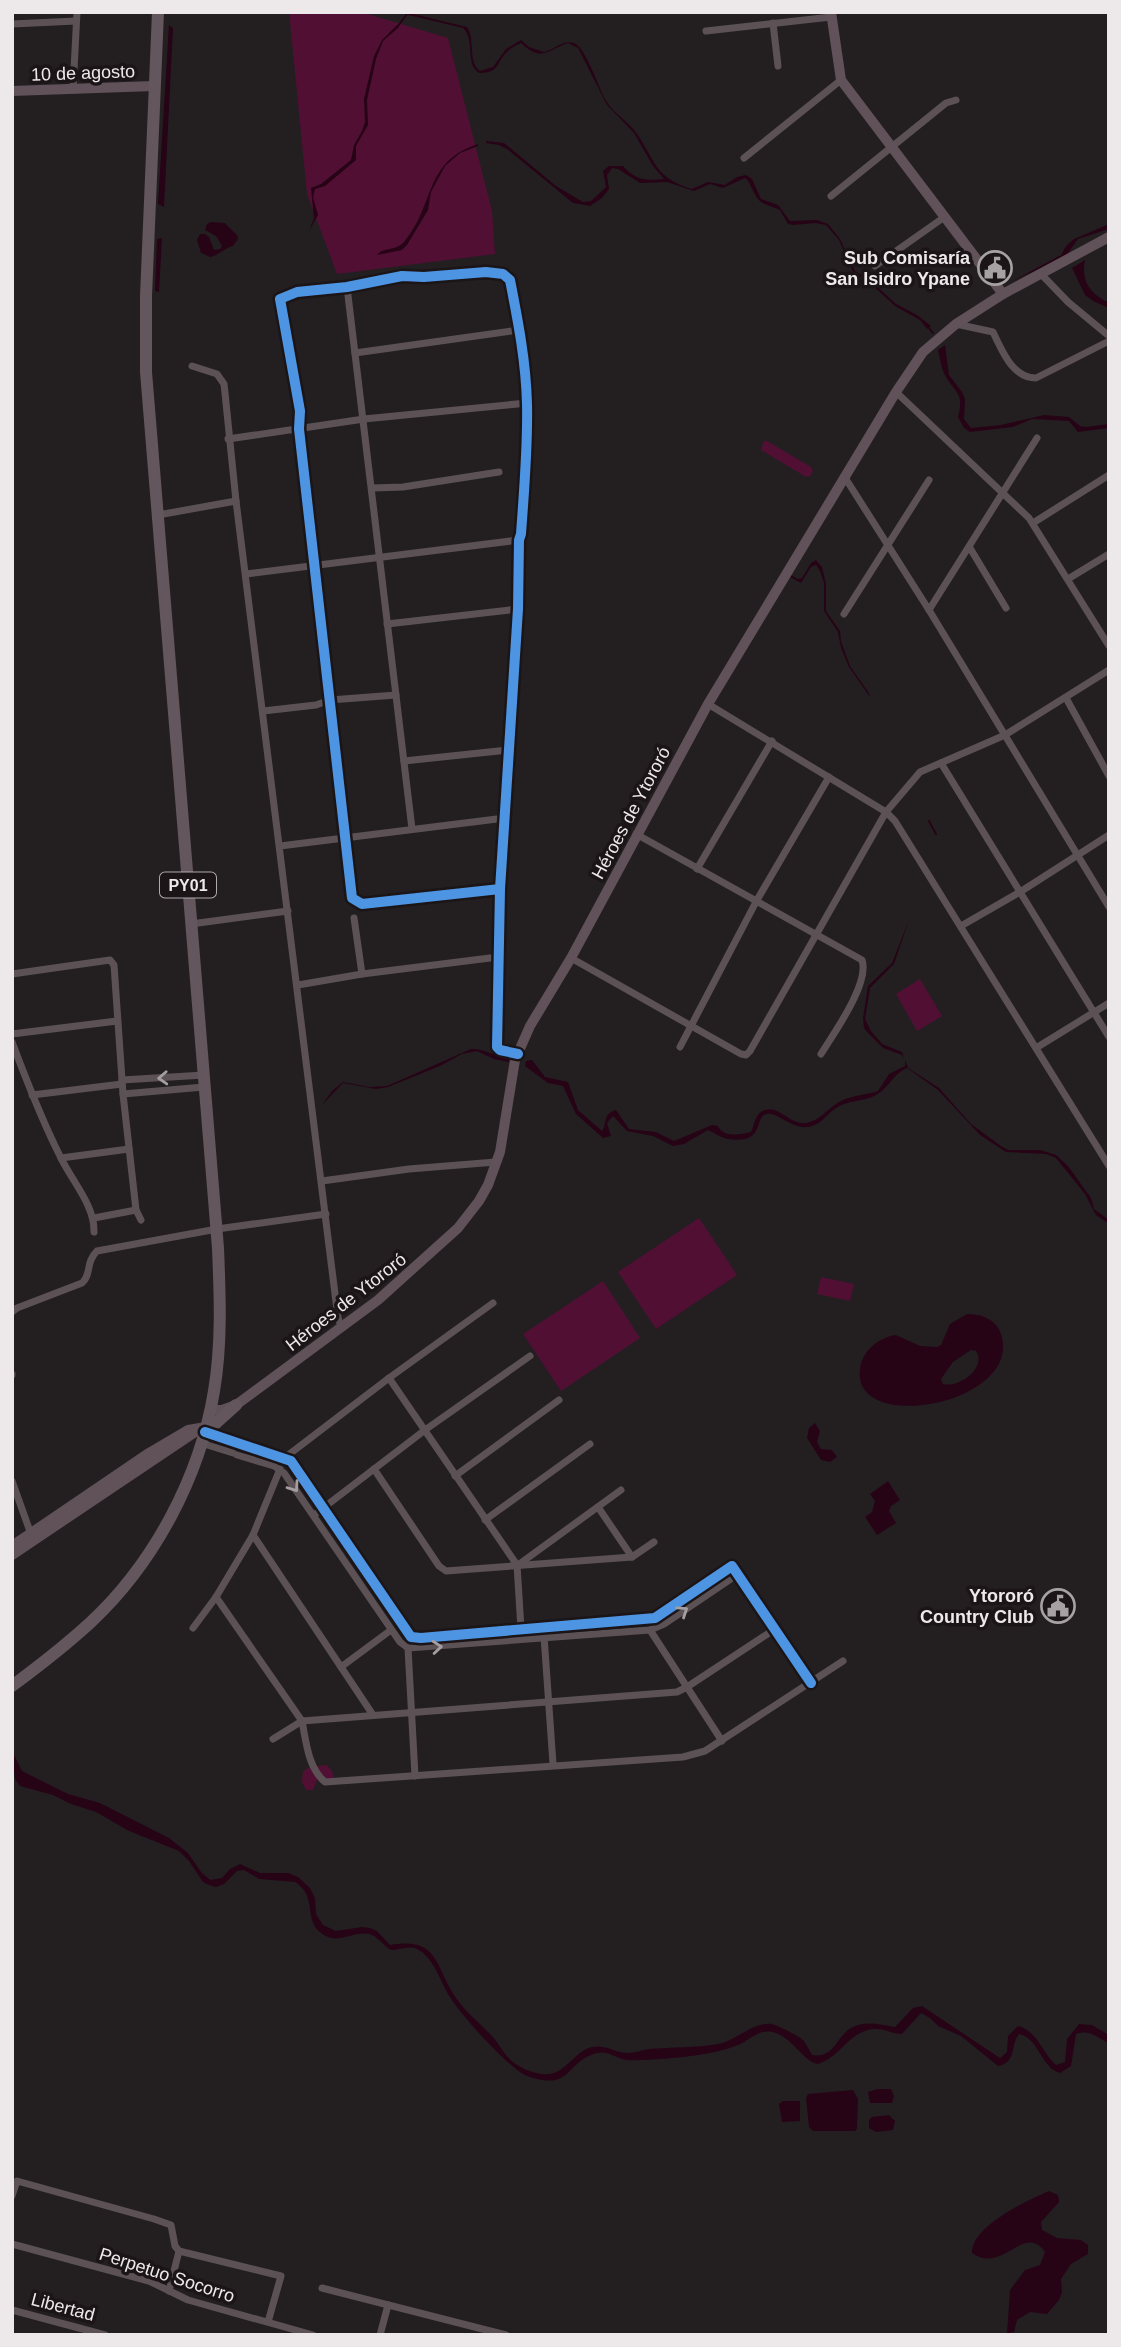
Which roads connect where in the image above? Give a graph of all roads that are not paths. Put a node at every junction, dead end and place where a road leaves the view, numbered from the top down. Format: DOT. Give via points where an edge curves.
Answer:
graph roads {
  1 [pos="77,12"];
  2 [pos="158,12"];
  3 [pos="831,15"];
  4 [pos="76,22"];
  5 [pos="773,23"];
  6 [pos="12,24"];
  7 [pos="706,31"];
  8 [pos="778,66"];
  9 [pos="841,80"];
  10 [pos="154,86"];
  11 [pos="73,89"];
  12 [pos="12,91"];
  13 [pos="956,100"];
  14 [pos="891,148"];
  15 [pos="744,158"];
  16 [pos="831,195"];
  17 [pos="943,218"];
  18 [pos="1109,237"];
  19 [pos="875,266"];
  20 [pos="1042,275"];
  21 [pos="347,287"];
  22 [pos="1003,295"];
  23 [pos="956,324"];
  24 [pos="519,330"];
  25 [pos="1109,336"];
  26 [pos="1109,341"];
  27 [pos="355,353"];
  28 [pos="192,366"];
  29 [pos="895,392"];
  30 [pos="527,403"];
  31 [pos="364,419"];
  32 [pos="299,429"];
  33 [pos="1037,438"];
  34 [pos="229,439"];
  35 [pos="499,472"];
  36 [pos="1109,475"];
  37 [pos="844,476"];
  38 [pos="929,480"];
  39 [pos="373,488"];
  40 [pos="1003,495"];
  41 [pos="236,502"];
  42 [pos="156,515"];
  43 [pos="1032,523"];
  44 [pos="519,540"];
  45 [pos="888,547"];
  46 [pos="970,548"];
  47 [pos="1109,554"];
  48 [pos="379,557"];
  49 [pos="313,565"];
  50 [pos="246,574"];
  51 [pos="1068,579"];
  52 [pos="1006,608"];
  53 [pos="518,609"];
  54 [pos="929,610"];
  55 [pos="844,614"];
  56 [pos="387,624"];
  57 [pos="1106,636"];
  58 [pos="1109,646"];
  59 [pos="1109,670"];
  60 [pos="396,695"];
  61 [pos="1066,698"];
  62 [pos="330,700"];
  63 [pos="708,704"];
  64 [pos="263,711"];
  65 [pos="1004,735"];
  66 [pos="772,741"];
  67 [pos="508,750"];
  68 [pos="404,761"];
  69 [pos="941,762"];
  70 [pos="1109,776"];
  71 [pos="829,777"];
  72 [pos="886,812"];
  73 [pos="505,818"];
  74 [pos="412,829"];
  75 [pos="636,834"];
  76 [pos="1109,835"];
  77 [pos="345,838"];
  78 [pos="279,846"];
  79 [pos="1078,855"];
  80 [pos="696,869"];
  81 [pos="500,889"];
  82 [pos="1020,892"];
  83 [pos="757,901"];
  84 [pos="1109,907"];
  85 [pos="288,911"];
  86 [pos="354,918"];
  87 [pos="191,924"];
  88 [pos="961,926"];
  89 [pos="817,933"];
  90 [pos="498,957"];
  91 [pos="570,958"];
  92 [pos="12,974"];
  93 [pos="362,974"];
  94 [pos="298,985"];
  95 [pos="1109,1003"];
  96 [pos="1094,1012"];
  97 [pos="117,1021"];
  98 [pos="690,1026"];
  99 [pos="12,1034"];
  100 [pos="1109,1037"];
  101 [pos="12,1042"];
  102 [pos="680,1046"];
  103 [pos="1036,1048"];
  104 [pos="821,1054"];
  105 [pos="516,1057"];
  106 [pos="204,1081"];
  107 [pos="122,1082"];
  108 [pos="123,1094"];
  109 [pos="32,1095"];
  110 [pos="129,1149"];
  111 [pos="61,1158"];
  112 [pos="496,1161"];
  113 [pos="1109,1166"];
  114 [pos="322,1181"];
  115 [pos="136,1210"];
  116 [pos="326,1214"];
  117 [pos="94,1218"];
  118 [pos="141,1220"];
  119 [pos="217,1229"];
  120 [pos="94,1232"];
  121 [pos="493,1303"];
  122 [pos="12,1312"];
  123 [pos="342,1328"];
  124 [pos="530,1356"];
  125 [pos="388,1378"];
  126 [pos="214,1392"];
  127 [pos="559,1400"];
  128 [pos="238,1403"];
  129 [pos="211,1410"];
  130 [pos="425,1430"];
  131 [pos="203,1433"];
  132 [pos="590,1444"];
  133 [pos="284,1458"];
  134 [pos="277,1467"];
  135 [pos="374,1469"];
  136 [pos="455,1476"];
  137 [pos="12,1481"];
  138 [pos="621,1490"];
  139 [pos="324,1507"];
  140 [pos="598,1507"];
  141 [pos="314,1515"];
  142 [pos="485,1520"];
  143 [pos="253,1535"];
  144 [pos="32,1537"];
  145 [pos="654,1542"];
  146 [pos="12,1546"];
  147 [pos="12,1556"];
  148 [pos="632,1557"];
  149 [pos="517,1565"];
  150 [pos="738,1574"];
  151 [pos="216,1597"];
  152 [pos="544,1627"];
  153 [pos="193,1628"];
  154 [pos="521,1629"];
  155 [pos="775,1629"];
  156 [pos="391,1630"];
  157 [pos="650,1630"];
  158 [pos="412,1636"];
  159 [pos="544,1638"];
  160 [pos="407,1647"];
  161 [pos="843,1661"];
  162 [pos="341,1667"];
  163 [pos="811,1683"];
  164 [pos="12,1686"];
  165 [pos="687,1687"];
  166 [pos="549,1701"];
  167 [pos="412,1712"];
  168 [pos="373,1715"];
  169 [pos="302,1721"];
  170 [pos="273,1739"];
  171 [pos="722,1741"];
  172 [pos="552,1764"];
  173 [pos="415,1776"];
  174 [pos="12,2196"];
  175 [pos="12,2244"];
  176 [pos="179,2251"];
  177 [pos="322,2288"];
  178 [pos="169,2291"];
  179 [pos="388,2305"];
  180 [pos="12,2310"];
  181 [pos="268,2322"];
  182 [pos="105,2335"];
  183 [pos="313,2335"];
  184 [pos="380,2335"];
  185 [pos="506,2335"];
  1 -- 4 [label="street"];
  2 -- 10 [label="highway, PY01"];
  3 -- 5 [label="street"];
  3 -- 9 [label="main road"];
  4 -- 6 [label="street"];
  4 -- 11 [label="street"];
  5 -- 7 [label="street"];
  5 -- 8 [label="street"];
  9 -- 14 [label="main road"];
  9 -- 15 [label="street"];
  10 -- 11 [label="main road, 10 de agosto"];
  10 -- 42 [label="highway, PY01" via="146,372"];
  11 -- 12 [label="main road, 10 de agosto"];
  13 -- 14 [label="street" via="946,103"];
  14 -- 16 [label="street"];
  14 -- 17 [label="main road"];
  17 -- 19 [label="street"];
  17 -- 22 [label="main road"];
  18 -- 20 [label="main road, Héroes de Ytororó"];
  20 -- 22 [label="main road, Héroes de Ytororó"];
  20 -- 25 [label="street"];
  21 -- 24 [label="street" via="402,276 503,274 510,280"];
  21 -- 27 [label="street"];
  21 -- 32 [label="street" via="297,292 280,299 300,411"];
  22 -- 23 [label="main road, Héroes de Ytororó"];
  23 -- 26 [label="street" via="990,330 1009,363 1030,378"];
  23 -- 29 [label="main road, Héroes de Ytororó" via="923,352"];
  24 -- 27 [label="street"];
  24 -- 30 [label="street"];
  27 -- 31 [label="street"];
  28 -- 34 [label="street" via="221,378"];
  29 -- 37 [label="main road, Héroes de Ytororó"];
  29 -- 40 [label="street"];
  30 -- 31 [label="street"];
  30 -- 44 [label="street"];
  31 -- 32 [label="street"];
  31 -- 39 [label="street"];
  32 -- 34 [label="street"];
  32 -- 49 [label="street"];
  33 -- 40 [label="street"];
  34 -- 41 [label="street"];
  35 -- 39 [label="street"];
  36 -- 43 [label="street"];
  37 -- 45 [label="street"];
  37 -- 63 [label="main road, Héroes de Ytororó"];
  38 -- 45 [label="street"];
  39 -- 48 [label="street"];
  40 -- 43 [label="street"];
  40 -- 46 [label="street"];
  41 -- 42 [label="street"];
  41 -- 50 [label="street"];
  42 -- 87 [label="highway, PY01"];
  43 -- 51 [label="street"];
  44 -- 48 [label="street"];
  44 -- 53 [label="street"];
  45 -- 54 [label="street"];
  45 -- 55 [label="street"];
  46 -- 52 [label="street"];
  46 -- 54 [label="street"];
  47 -- 51 [label="street"];
  48 -- 49 [label="street"];
  48 -- 56 [label="street"];
  49 -- 50 [label="street"];
  49 -- 62 [label="street"];
  50 -- 64 [label="street"];
  51 -- 57 [label="street"];
  53 -- 56 [label="street"];
  53 -- 67 [label="street"];
  54 -- 65 [label="street"];
  56 -- 60 [label="street"];
  57 -- 58 [label="street"];
  59 -- 61 [label="street"];
  60 -- 62 [label="street"];
  60 -- 68 [label="street"];
  61 -- 65 [label="street"];
  61 -- 70 [label="street"];
  62 -- 64 [label="street"];
  62 -- 77 [label="street"];
  63 -- 66 [label="street"];
  63 -- 75 [label="main road, Héroes de Ytororó"];
  64 -- 78 [label="street"];
  65 -- 69 [label="street"];
  65 -- 79 [label="street"];
  66 -- 71 [label="street"];
  66 -- 80 [label="street"];
  67 -- 68 [label="street"];
  67 -- 73 [label="street"];
  68 -- 74 [label="street"];
  69 -- 72 [label="street" via="913,778"];
  69 -- 82 [label="street"];
  71 -- 72 [label="street"];
  71 -- 83 [label="street"];
  72 -- 88 [label="street" via="903,831"];
  72 -- 89 [label="street"];
  73 -- 74 [label="street"];
  73 -- 81 [label="street"];
  74 -- 77 [label="street"];
  75 -- 80 [label="street"];
  75 -- 91 [label="main road, Héroes de Ytororó"];
  76 -- 79 [label="street"];
  77 -- 78 [label="street"];
  77 -- 81 [label="street" via="352,898 362,904"];
  78 -- 85 [label="street"];
  79 -- 82 [label="street"];
  79 -- 84 [label="street"];
  80 -- 83 [label="street"];
  81 -- 90 [label="street"];
  82 -- 88 [label="street"];
  82 -- 96 [label="street"];
  83 -- 89 [label="street"];
  83 -- 98 [label="street"];
  85 -- 87 [label="street"];
  85 -- 94 [label="street"];
  86 -- 93 [label="street"];
  87 -- 106 [label="highway, PY01"];
  88 -- 103 [label="street"];
  89 -- 98 [label="street" via="746,1055"];
  89 -- 104 [label="street" via="862,960 864,967 850,1005"];
  90 -- 93 [label="street"];
  90 -- 105 [label="street" via="496,1047"];
  91 -- 98 [label="street"];
  91 -- 105 [label="main road, Héroes de Ytororó"];
  92 -- 97 [label="street" via="110,960"];
  93 -- 94 [label="street"];
  94 -- 114 [label="street"];
  95 -- 96 [label="street"];
  96 -- 100 [label="street"];
  96 -- 103 [label="street"];
  97 -- 99 [label="street"];
  97 -- 107 [label="street"];
  98 -- 102 [label="street"];
  101 -- 109 [label="street"];
  103 -- 113 [label="street"];
  105 -- 112 [label="main road, Héroes de Ytororó"];
  106 -- 107 [label="street, one-way"];
  106 -- 108 [label="street"];
  106 -- 119 [label="highway, PY01"];
  107 -- 108 [label="street"];
  107 -- 109 [label="street"];
  108 -- 110 [label="street"];
  109 -- 111 [label="street"];
  110 -- 111 [label="street"];
  110 -- 115 [label="street"];
  111 -- 117 [label="street"];
  112 -- 114 [label="street"];
  112 -- 123 [label="main road, Héroes de Ytororó" via="479,1201 458,1228"];
  114 -- 116 [label="street"];
  115 -- 117 [label="street"];
  115 -- 118 [label="street"];
  116 -- 119 [label="street"];
  116 -- 123 [label="street"];
  117 -- 120 [label="street"];
  119 -- 122 [label="street" via="97,1251 82,1283"];
  119 -- 126 [label="highway, PY01" via="220,1317"];
  121 -- 125 [label="street"];
  123 -- 128 [label="main road, Héroes de Ytororó"];
  124 -- 130 [label="street"];
  125 -- 130 [label="street"];
  125 -- 133 [label="street"];
  126 -- 128 [label="highway" via="224,1401"];
  126 -- 129 [label="highway, PY01"];
  127 -- 136 [label="street"];
  128 -- 129 [label="main road, Héroes de Ytororó"];
  128 -- 131 [label="highway"];
  129 -- 131 [label="highway, PY01"];
  130 -- 135 [label="street"];
  130 -- 136 [label="street"];
  131 -- 133 [label="street"];
  131 -- 134 [label="street" via="235,1454"];
  131 -- 144 [label="main road" via="185,1435"];
  131 -- 164 [label="highway, PY01" via="174,1511 133,1574 91,1622"];
  132 -- 142 [label="street"];
  133 -- 134 [label="street"];
  133 -- 139 [label="street"];
  134 -- 141 [label="street, one-way"];
  134 -- 143 [label="street"];
  135 -- 139 [label="street"];
  135 -- 149 [label="street" via="442,1570"];
  136 -- 142 [label="street"];
  137 -- 144 [label="street"];
  138 -- 140 [label="street"];
  139 -- 141 [label="street"];
  139 -- 158 [label="street"];
  140 -- 148 [label="street"];
  140 -- 149 [label="street"];
  141 -- 156 [label="street"];
  142 -- 149 [label="street"];
  143 -- 151 [label="street"];
  143 -- 162 [label="street"];
  144 -- 146 [label="main road"];
  144 -- 147 [label="main road"];
  145 -- 148 [label="street"];
  148 -- 149 [label="street"];
  149 -- 154 [label="street"];
  150 -- 152 [label="street" via="732,1566 655,1618"];
  150 -- 155 [label="street"];
  157 -- 150 [label="street, one-way"];
  151 -- 153 [label="street"];
  151 -- 169 [label="street"];
  152 -- 154 [label="street"];
  152 -- 159 [label="street"];
  154 -- 158 [label="street"];
  155 -- 163 [label="street"];
  155 -- 165 [label="street"];
  156 -- 160 [label="street"];
  156 -- 162 [label="street"];
  157 -- 159 [label="street"];
  157 -- 165 [label="street"];
  158 -- 160 [label="street"];
  158 -- 160 [label="street"];
  160 -- 159 [label="street, one-way"];
  159 -- 166 [label="street"];
  160 -- 167 [label="street"];
  161 -- 163 [label="street"];
  162 -- 168 [label="street"];
  163 -- 171 [label="street"];
  165 -- 166 [label="street" via="677,1692"];
  165 -- 171 [label="street"];
  166 -- 167 [label="street"];
  166 -- 172 [label="street"];
  167 -- 168 [label="street"];
  167 -- 173 [label="street"];
  168 -- 169 [label="street"];
  169 -- 170 [label="street"];
  169 -- 173 [label="street" via="313,1766 325,1782"];
  171 -- 172 [label="street" via="683,1757"];
  172 -- 173 [label="street"];
  174 -- 176 [label="street" via="17,2180 168,2223"];
  175 -- 178 [label="street, Perpetuo Socorro" via="149,2281"];
  176 -- 178 [label="street"];
  176 -- 181 [label="street" via="281,2276"];
  177 -- 179 [label="street"];
  178 -- 181 [label="street, Perpetuo Socorro"];
  179 -- 184 [label="street"];
  179 -- 185 [label="street"];
  180 -- 182 [label="street, Libertad"];
  181 -- 183 [label="street, Perpetuo Socorro"];
}
